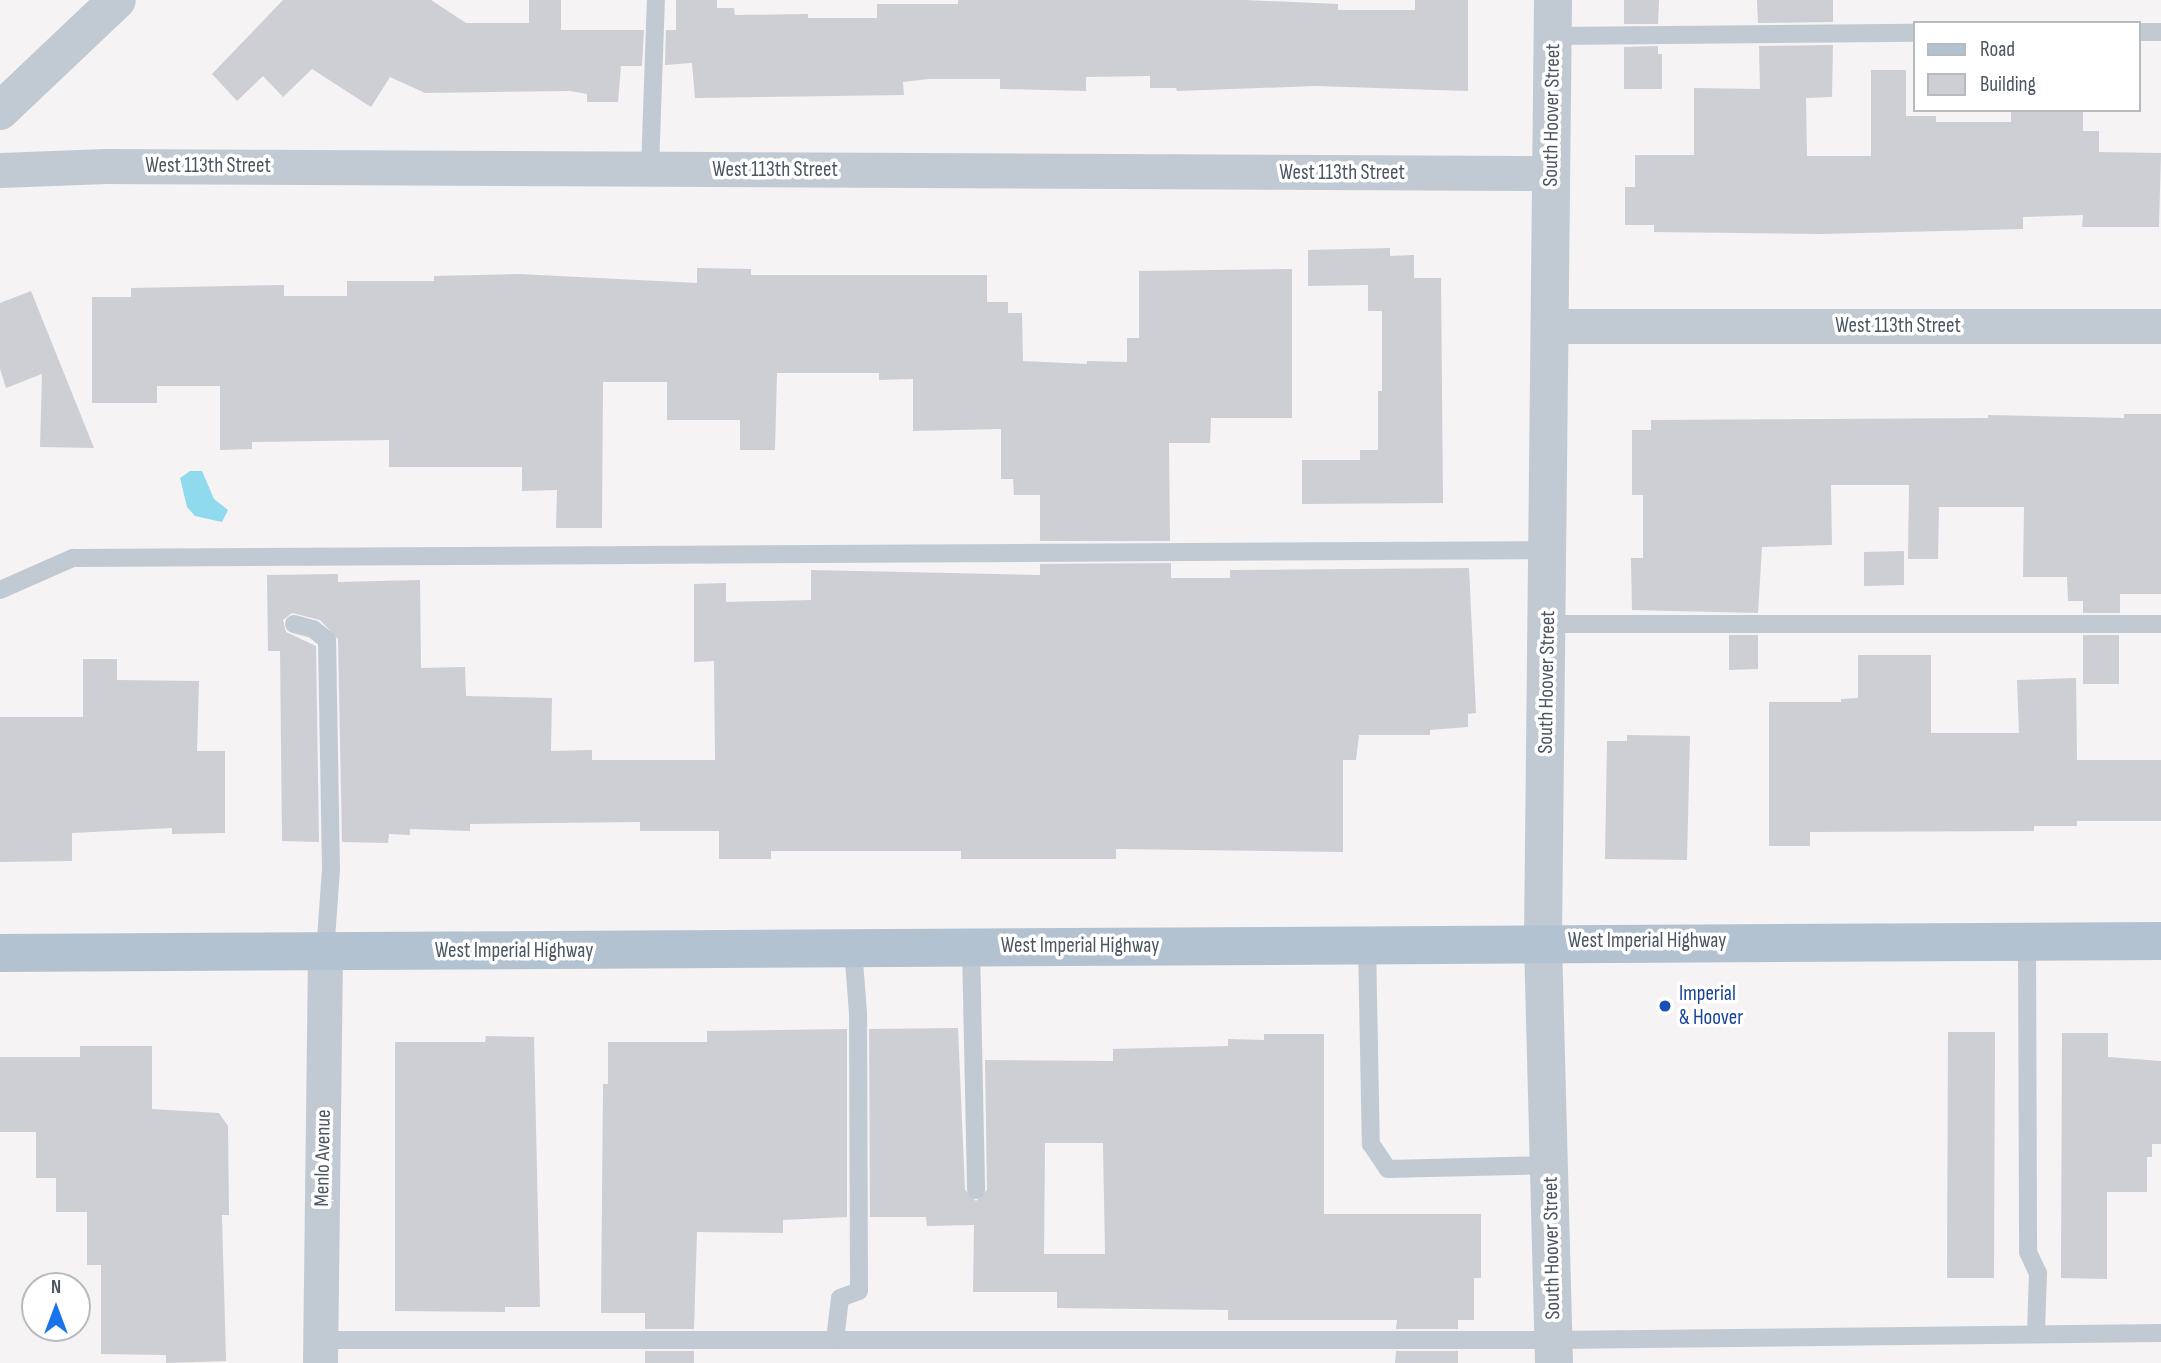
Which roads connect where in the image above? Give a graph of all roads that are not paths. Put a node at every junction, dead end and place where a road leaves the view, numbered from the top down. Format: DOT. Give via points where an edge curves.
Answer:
graph roads {
  1 [pos="117,0"];
  2 [pos="656,0"];
  3 [pos="1553,18"];
  4 [pos="2140,32"];
  5 [pos="2161,32"];
  6 [pos="1912,33"];
  7 [pos="0,111"];
  8 [pos="650,169"];
  9 [pos="0,170"];
  10 [pos="1551,173"];
  11 [pos="1551,326"];
  12 [pos="2161,326"];
  13 [pos="1549,550"];
  14 [pos="0,590"];
  15 [pos="294,624"];
  16 [pos="1548,624"];
  17 [pos="2161,624"];
  18 [pos="2027,941"];
  19 [pos="2161,941"];
  20 [pos="1543,942"];
  21 [pos="1367,944"];
  22 [pos="971,947"];
  23 [pos="853,948"];
  24 [pos="0,953"];
  25 [pos="325,953"];
  26 [pos="1550,1166"];
  27 [pos="976,1189"];
  28 [pos="2161,1333"];
  29 [pos="2036,1334"];
  30 [pos="835,1340"];
  31 [pos="320,1352"];
  32 [pos="1554,1352"];
  1 -- 7 [label="street"];
  2 -- 8 [label="lane"];
  3 -- 6 [label="lane"];
  3 -- 10 [label="street, South Hoover Street"];
  4 -- 5 [label="lane"];
  8 -- 9 [label="street, West 113th Street" via="106,166"];
  8 -- 10 [label="street, West 113th Street"];
  10 -- 11 [label="street, South Hoover Street"];
  11 -- 12 [label="street, West 113th Street"];
  11 -- 13 [label="street, South Hoover Street"];
  13 -- 14 [label="lane" via="73,558"];
  13 -- 16 [label="street, South Hoover Street"];
  15 -- 25 [label="lane" via="313,629 327,640 331,869"];
  16 -- 17 [label="lane"];
  16 -- 20 [label="street, South Hoover Street"];
  18 -- 19 [label="main road, West Imperial Highway"];
  18 -- 20 [label="main road, West Imperial Highway"];
  18 -- 29 [label="lane" via="2028,1252 2038,1273"];
  20 -- 21 [label="main road, West Imperial Highway"];
  20 -- 26 [label="street, South Hoover Street"];
  21 -- 22 [label="main road, West Imperial Highway"];
  21 -- 26 [label="lane" via="1371,1144 1388,1169"];
  22 -- 23 [label="main road, West Imperial Highway"];
  22 -- 27 [label="lane"];
  23 -- 25 [label="main road, West Imperial Highway"];
  23 -- 30 [label="lane" via="859,1291 840,1298"];
  24 -- 25 [label="main road, West Imperial Highway"];
  25 -- 31 [label="street, Menlo Avenue"];
  26 -- 32 [label="street, South Hoover Street"];
  28 -- 29 [label="lane"];
  29 -- 32 [label="lane"];
  30 -- 31 [label="lane"];
  30 -- 32 [label="lane"];
}
